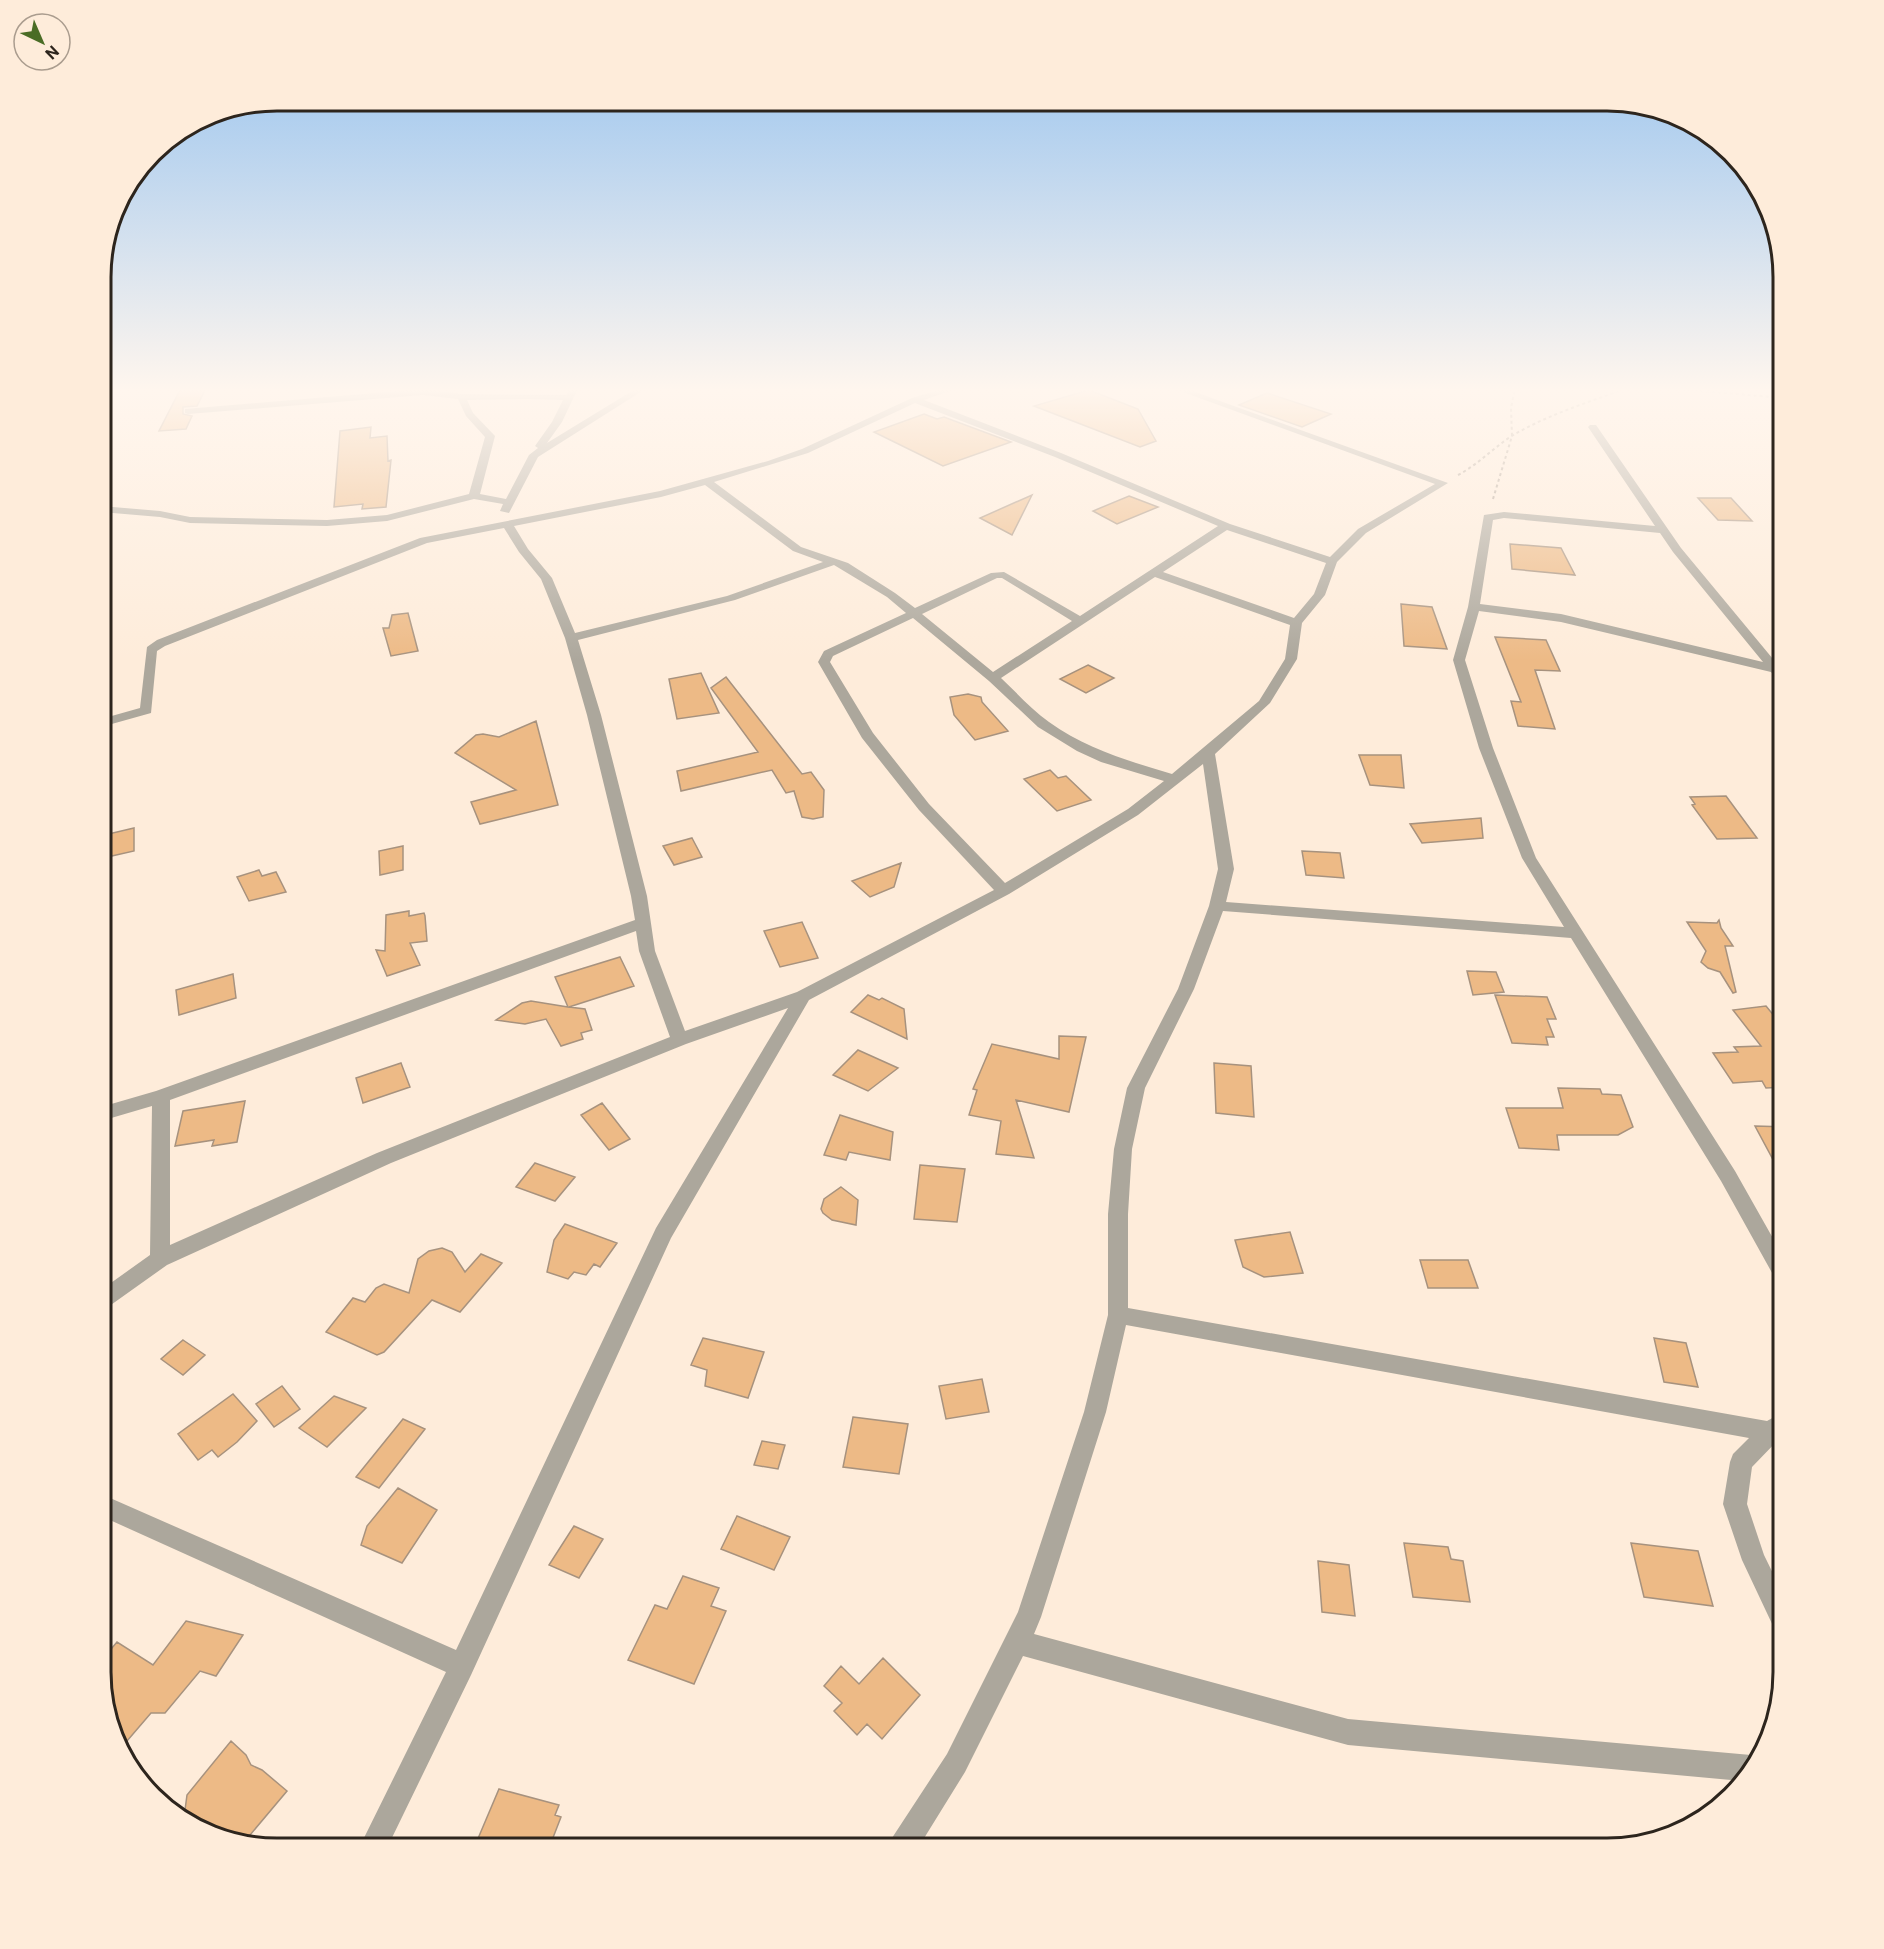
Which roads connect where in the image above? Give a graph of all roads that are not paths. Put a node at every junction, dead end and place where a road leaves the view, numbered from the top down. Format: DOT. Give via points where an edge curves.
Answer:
graph roads {
  1 [pos="478,479"];
  2 [pos="521,479"];
  3 [pos="713,479"];
  4 [pos="1115,479"];
  5 [pos="1432,479"];
  6 [pos="1628,479"];
  7 [pos="706,481"];
  8 [pos="474,496"];
  9 [pos="508,502"];
  10 [pos="111,510"];
  11 [pos="504,523"];
  12 [pos="1226,526"];
  13 [pos="1662,530"];
  14 [pos="835,561"];
  15 [pos="1332,561"];
  16 [pos="1154,573"];
  17 [pos="1474,607"];
  18 [pos="913,612"];
  19 [pos="1080,621"];
  20 [pos="1296,623"];
  21 [pos="571,638"];
  22 [pos="1773,665"];
  23 [pos="1773,672"];
  24 [pos="993,678"];
  25 [pos="111,720"];
  26 [pos="1208,753"];
  27 [pos="1174,779"];
  28 [pos="1004,891"];
  29 [pos="1217,906"];
  30 [pos="643,923"];
  31 [pos="1574,933"];
  32 [pos="803,996"];
  33 [pos="680,1040"];
  34 [pos="161,1096"];
  35 [pos="111,1111"];
  36 [pos="1773,1255"];
  37 [pos="160,1259"];
  38 [pos="111,1294"];
  39 [pos="1118,1315"];
  40 [pos="1773,1426"];
  41 [pos="1773,1431"];
  42 [pos="111,1510"];
  43 [pos="1773,1597"];
  44 [pos="1018,1642"];
  45 [pos="462,1666"];
  46 [pos="1743,1767"];
  47 [pos="378,1838"];
  48 [pos="908,1838"];
  1 -- 8 [label="street"];
  2 -- 9 [label="street"];
  3 -- 7 [label="street"];
  4 -- 12 [label="street"];
  5 -- 15 [label="street" via="1443,483 1362,531"];
  6 -- 13 [label="street"];
  7 -- 11 [label="street" via="584,511"];
  7 -- 14 [label="street" via="780,539"];
  8 -- 9 [label="street"];
  8 -- 10 [label="street" via="387,518 327,523 190,520"];
  9 -- 11 [label="street"];
  11 -- 21 [label="street" via="546,578"];
  11 -- 25 [label="street" via="409,545 161,643 151,650 146,710"];
  12 -- 15 [label="street"];
  12 -- 16 [label="street"];
  13 -- 17 [label="street" via="1504,515 1488,517"];
  13 -- 22 [label="street"];
  14 -- 18 [label="street" via="891,594"];
  14 -- 21 [label="street" via="731,598"];
  15 -- 20 [label="street" via="1319,594"];
  16 -- 19 [label="street"];
  16 -- 20 [label="street"];
  17 -- 23 [label="street" via="1561,618"];
  17 -- 31 [label="street" via="1459,660 1486,748 1529,858"];
  18 -- 19 [label="street" via="1000,574"];
  18 -- 24 [label="street"];
  18 -- 28 [label="street" via="828,654 824,662 867,735 924,807"];
  19 -- 24 [label="street"];
  20 -- 26 [label="street" via="1291,658 1264,703"];
  21 -- 30 [label="street" via="600,738"];
  24 -- 27 [label="street" via="1043,724 1082,748"];
  26 -- 27 [label="street"];
  26 -- 29 [label="street" via="1226,869"];
  27 -- 28 [label="street" via="1133,812"];
  28 -- 32 [label="street"];
  29 -- 31 [label="street"];
  29 -- 39 [label="street" via="1186,989 1136,1088 1122,1160"];
  30 -- 33 [label="street" via="647,951"];
  30 -- 34 [label="street"];
  31 -- 36 [label="street" via="1728,1176"];
  32 -- 33 [label="street"];
  32 -- 45 [label="street" via="663,1234"];
  33 -- 37 [label="street" via="384,1158"];
  34 -- 35 [label="street"];
  34 -- 37 [label="street"];
  37 -- 38 [label="street"];
  39 -- 40 [label="street"];
  39 -- 44 [label="street" via="1095,1412"];
  41 -- 43 [label="street" via="1741,1462 1736,1504 1754,1560"];
  42 -- 45 [label="street"];
  44 -- 46 [label="street" via="1348,1732"];
  44 -- 48 [label="street" via="956,1762"];
  45 -- 47 [label="street"];
}
